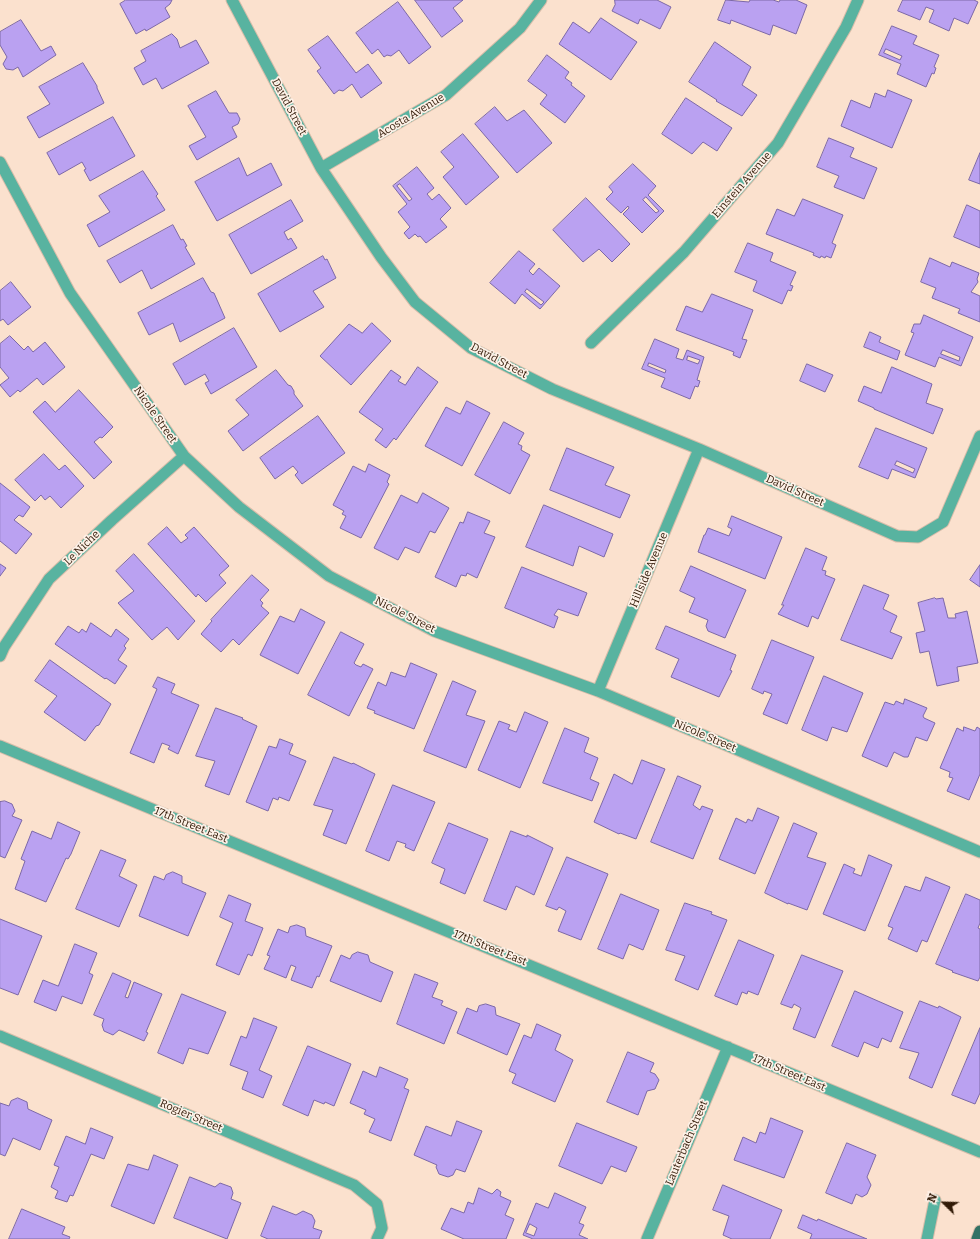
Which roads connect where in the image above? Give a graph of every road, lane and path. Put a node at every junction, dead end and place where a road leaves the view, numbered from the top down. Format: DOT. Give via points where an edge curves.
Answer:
graph roads {
  1 [pos="232,0"];
  2 [pos="541,0"];
  3 [pos="858,0"];
  4 [pos="0,162"];
  5 [pos="321,168"];
  6 [pos="590,343"];
  7 [pos="980,436"];
  8 [pos="699,449"];
  9 [pos="184,456"];
  10 [pos="0,656"];
  11 [pos="598,691"];
  12 [pos="0,746"];
  13 [pos="980,852"];
  14 [pos="0,1036"];
  15 [pos="728,1047"];
  16 [pos="980,1152"];
  17 [pos="935,1200"];
  18 [pos="980,1231"];
  19 [pos="377,1239"];
  20 [pos="647,1239"];
  21 [pos="927,1239"];
  22 [pos="976,1239"];
  1 -- 5 [label="street, David Street"];
  2 -- 5 [label="street, Acosta Avenue" via="520,28 446,95"];
  3 -- 6 [label="street, Einstein Avenue" via="846,27 778,143 684,252"];
  4 -- 9 [label="street, Nicole Street" via="70,293"];
  5 -- 8 [label="street, David Street" via="415,302 471,348 552,389"];
  7 -- 8 [label="street, David Street" via="943,522 918,537 897,536"];
  8 -- 11 [label="street, Hillside Avenue"];
  9 -- 10 [label="street, Le Niche" via="49,579"];
  9 -- 11 [label="street, Nicole Street" via="239,507 329,576 434,631"];
  11 -- 13 [label="street, Nicole Street"];
  12 -- 15 [label="street, 17th Street East"];
  14 -- 19 [label="street, Rogier Street" via="354,1185 377,1204 382,1228"];
  15 -- 16 [label="street, 17th Street East"];
  15 -- 20 [label="street, Lauterbach Street"];
  17 -- 21 [label="street"];
  18 -- 22 [label="main road"];
}
